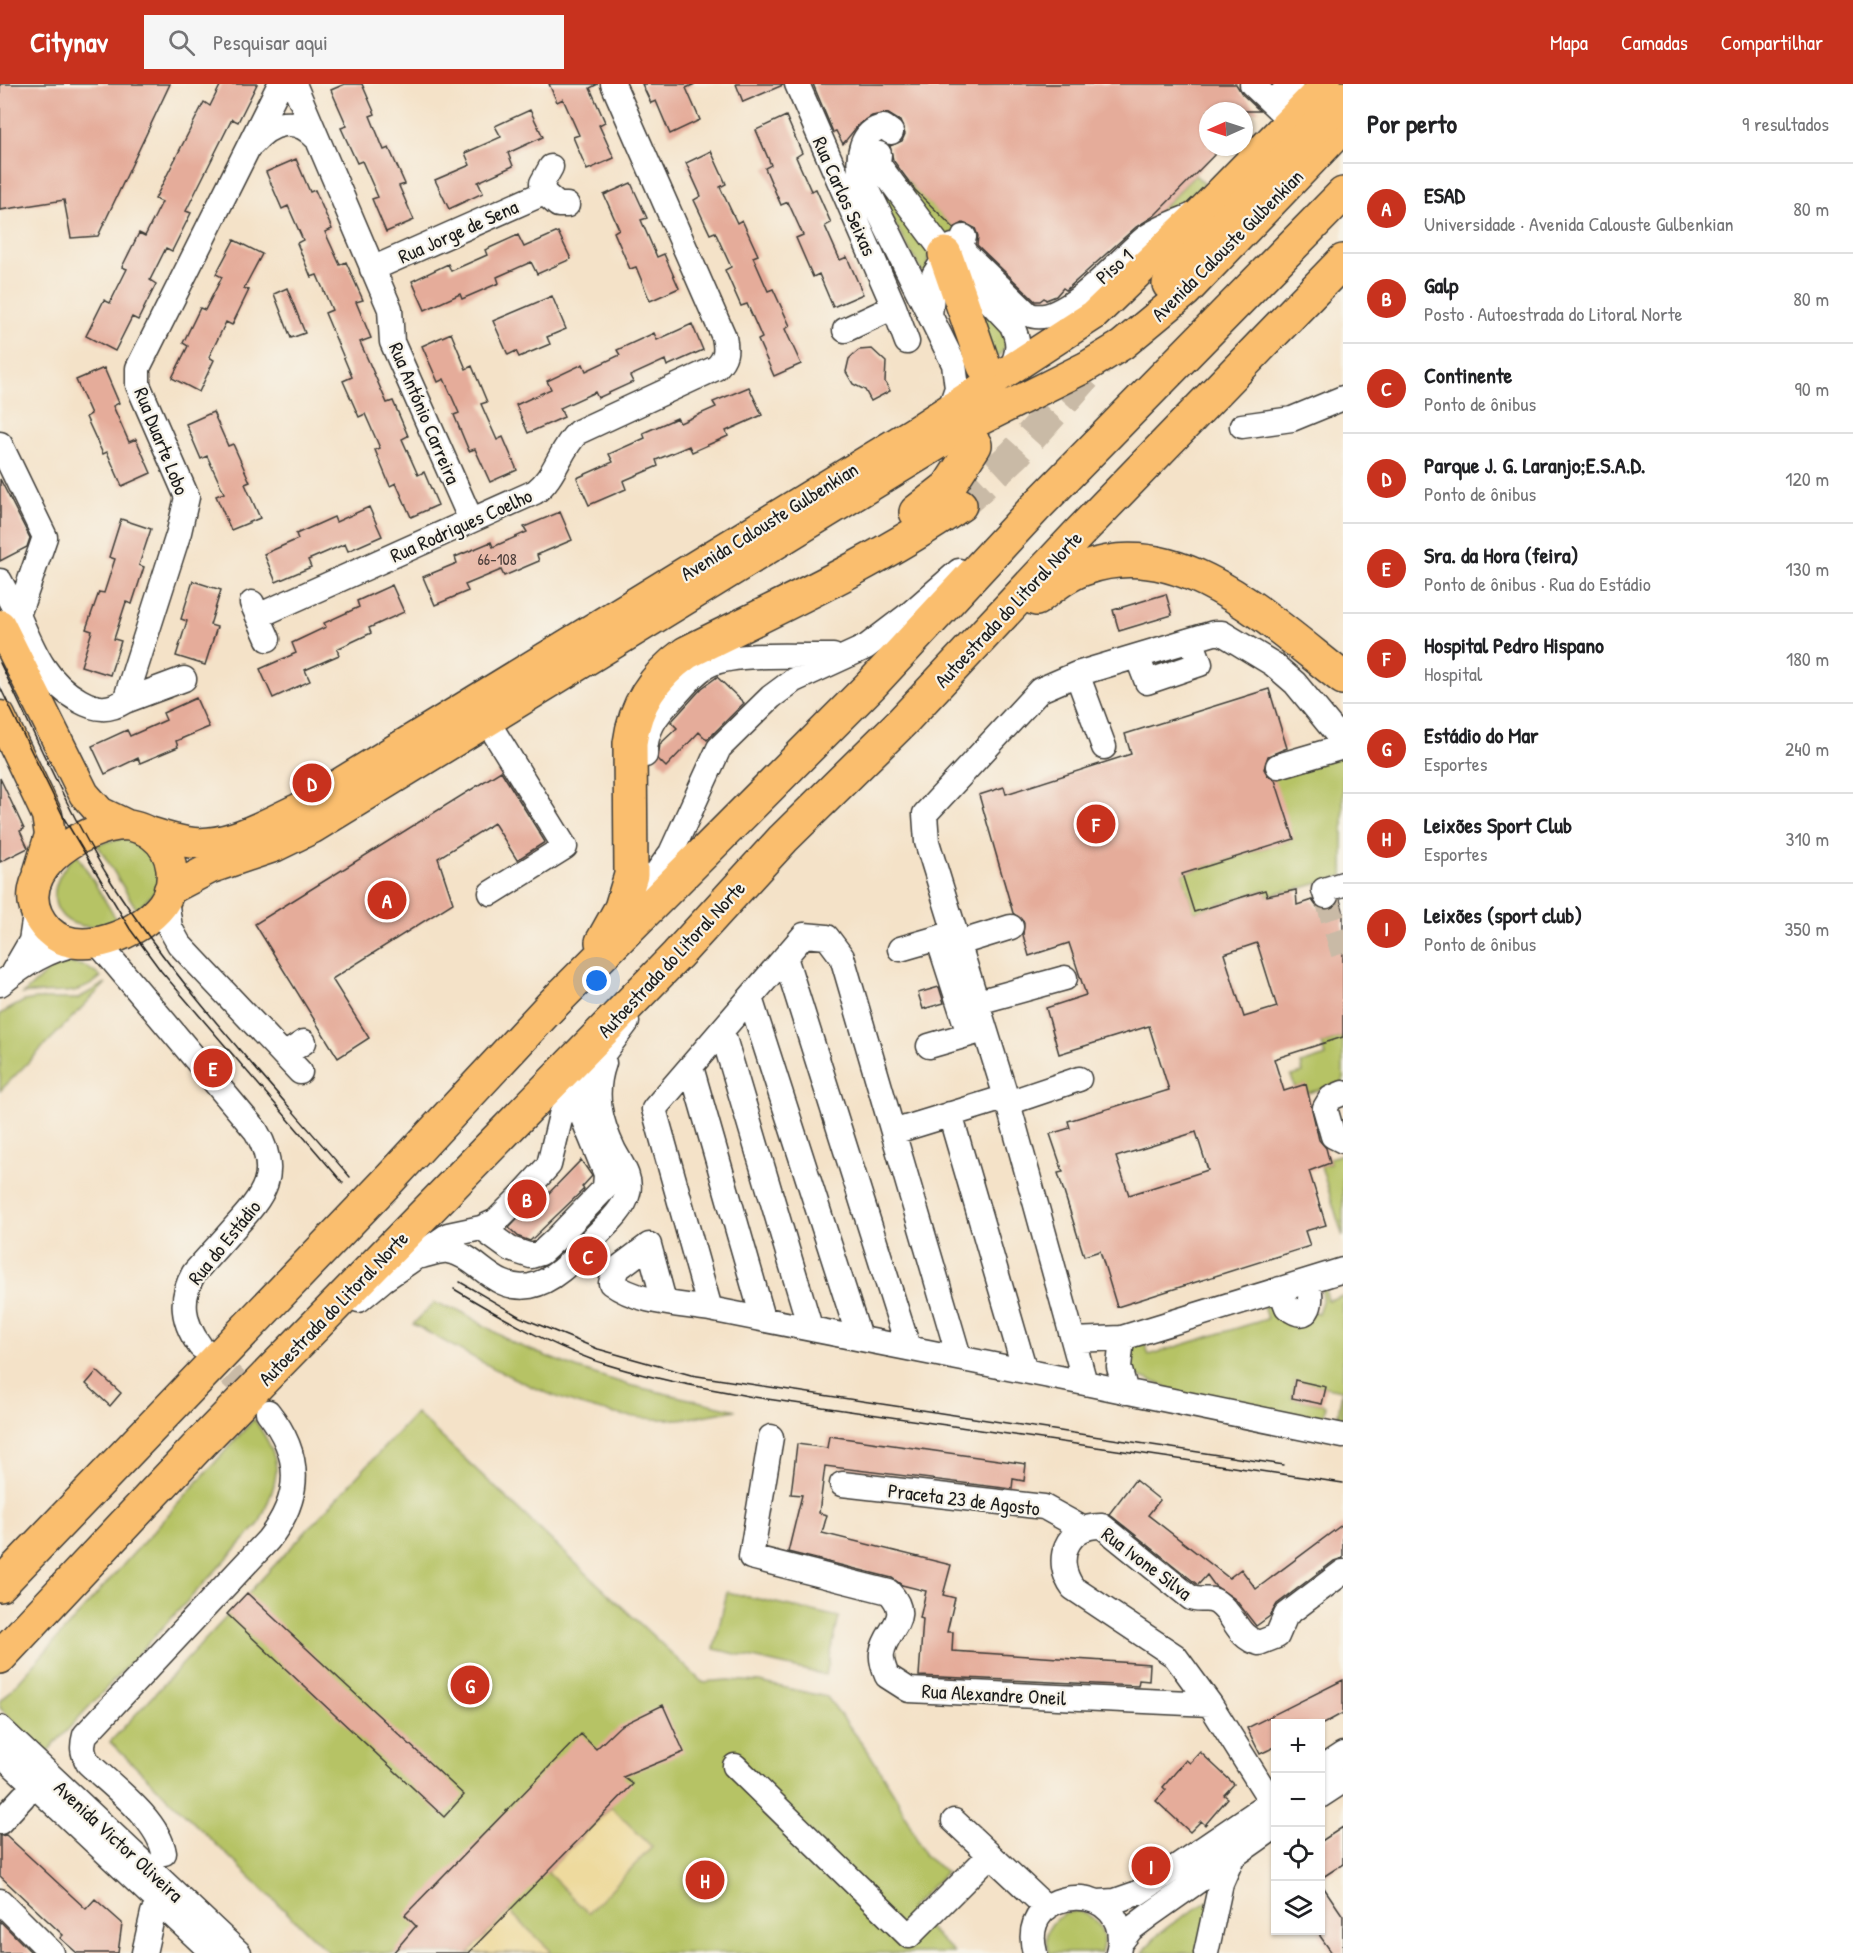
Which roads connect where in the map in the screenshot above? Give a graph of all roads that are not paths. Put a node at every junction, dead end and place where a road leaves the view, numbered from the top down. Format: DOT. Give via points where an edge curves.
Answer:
graph roads {
  1 [pos="280,84"];
  2 [pos="294,84"];
  3 [pos="613,84"];
  4 [pos="797,84"];
  5 [pos="1252,84"];
  6 [pos="1291,84"];
  7 [pos="1326,84"];
  8 [pos="1343,98"];
  9 [pos="1281,112"];
  10 [pos="1343,128"];
  11 [pos="891,132"];
  12 [pos="316,138"];
  13 [pos="244,154"];
  14 [pos="879,154"];
  15 [pos="551,167"];
  16 [pos="544,193"];
  17 [pos="1343,194"];
  18 [pos="567,206"];
  19 [pos="1202,212"];
  20 [pos="949,247"];
  21 [pos="1343,261"];
  22 [pos="372,269"];
  23 [pos="1169,284"];
  24 [pos="894,307"];
  25 [pos="930,315"];
  26 [pos="845,330"];
  27 [pos="907,342"];
  28 [pos="997,368"];
  29 [pos="1343,398"];
  30 [pos="950,408"];
  31 [pos="1242,426"];
  32 [pos="0,444"];
  33 [pos="975,445"];
  34 [pos="960,505"];
  35 [pos="1035,508"];
  36 [pos="471,520"];
  37 [pos="0,581"];
  38 [pos="9,620"];
  39 [pos="735,628"];
  40 [pos="268,639"];
  41 [pos="146,640"];
  42 [pos="845,656"];
  43 [pos="1077,674"];
  44 [pos="1343,678"];
  45 [pos="125,702"];
  46 [pos="0,716"];
  47 [pos="487,722"];
  48 [pos="902,722"];
  49 [pos="1343,736"];
  50 [pos="1104,747"];
  51 [pos="1343,747"];
  52 [pos="1278,766"];
  53 [pos="136,828"];
  54 [pos="38,872"];
  55 [pos="490,892"];
  56 [pos="168,895"];
  57 [pos="639,899"];
  58 [pos="36,908"];
  59 [pos="1011,927"];
  60 [pos="951,938"];
  61 [pos="602,942"];
  62 [pos="88,944"];
  63 [pos="900,949"];
  64 [pos="677,955"];
  65 [pos="785,957"];
  66 [pos="1065,978"];
  67 [pos="5,980"];
  68 [pos="750,998"];
  69 [pos="978,1002"];
  70 [pos="550,1007"];
  71 [pos="722,1031"];
  72 [pos="977,1032"];
  73 [pos="304,1042"];
  74 [pos="929,1046"];
  75 [pos="610,1047"];
  76 [pos="691,1067"];
  77 [pos="1078,1079"];
  78 [pos="585,1082"];
  79 [pos="1343,1093"];
  80 [pos="1007,1100"];
  81 [pos="950,1114"];
  82 [pos="893,1132"];
  83 [pos="1343,1142"];
  84 [pos="481,1228"];
  85 [pos="419,1257"];
  86 [pos="1343,1270"];
  87 [pos="664,1301"];
  88 [pos="710,1309"];
  89 [pos="764,1318"];
  90 [pos="810,1327"];
  91 [pos="860,1337"];
  92 [pos="1122,1338"];
  93 [pos="1074,1341"];
  94 [pos="200,1346"];
  95 [pos="908,1347"];
  96 [pos="959,1357"];
  97 [pos="276,1367"];
  98 [pos="1025,1371"];
  99 [pos="1085,1383"];
  100 [pos="1126,1392"];
  101 [pos="268,1412"];
  102 [pos="1343,1436"];
  103 [pos="771,1437"];
  104 [pos="842,1484"];
  105 [pos="1082,1528"];
  106 [pos="1343,1572"];
  107 [pos="0,1586"];
  108 [pos="0,1657"];
  109 [pos="1210,1704"];
  110 [pos="0,1728"];
  111 [pos="0,1753"];
  112 [pos="1343,1754"];
  113 [pos="735,1766"];
  114 [pos="1325,1766"];
  115 [pos="29,1780"];
  116 [pos="1343,1782"];
  117 [pos="1325,1793"];
  118 [pos="1271,1798"];
  119 [pos="1271,1805"];
  120 [pos="954,1821"];
  121 [pos="0,1822"];
  122 [pos="1274,1827"];
  123 [pos="164,1853"];
  124 [pos="990,1855"];
  125 [pos="1233,1857"];
  126 [pos="0,1901"];
  127 [pos="1098,1902"];
  128 [pos="1047,1908"];
  129 [pos="153,1913"];
  130 [pos="1119,1948"];
  131 [pos="52,1953"];
  132 [pos="144,1953"];
  133 [pos="213,1953"];
  134 [pos="239,1953"];
  135 [pos="1035,1953"];
  136 [pos="1206,1953"];
  1 -- 13 [label="street, Rua Duarte Lobo"];
  2 -- 12 [label="street, Rua António Carreira"];
  3 -- 36 [label="street, Rua Rodrigues Coelho" via="727,348 716,368 578,432 569,440 541,488"];
  4 -- 24 [label="street, Rua Carlos Seixas"];
  5 -- 9 [label="street"];
  6 -- 9 [label="street"];
  7 -- 9 [label="main road, Avenida Calouste Gulbenkian"];
  8 -- 23 [label="highway"];
  9 -- 19 [label="main road, Avenida Calouste Gulbenkian"];
  10 -- 47 [label="main road, Avenida Calouste Gulbenkian" via="1186,292 1122,345 968,426"];
  11 -- 25 [label="street" via="884,127 876,129 862,144 858,153 861,176"];
  12 -- 13 [label="street" via="299,124 282,123 262,133"];
  12 -- 22 [label="street, Rua António Carreira"];
  13 -- 41 [label="street, Rua Duarte Lobo" via="138,368 138,385 187,497"];
  14 -- 20 [label="street" via="881,168"];
  15 -- 16 [label="street" via="542,183"];
  16 -- 18 [label="street" via="558,205"];
  16 -- 22 [label="street, Rua Jorge de Sena"];
  17 -- 35 [label="highway"];
  19 -- 20 [label="street, Piso 1" via="1152,234 1066,307 1045,317 1028,314 965,253 961,244"];
  19 -- 28 [label="main road, Avenida Calouste Gulbenkian" via="1104,307"];
  20 -- 25 [label="street"];
  20 -- 28 [label="highway"];
  21 -- 48 [label="highway, Autoestrada do Litoral Norte"];
  22 -- 36 [label="street, Rua António Carreira" via="390,309 392,342"];
  24 -- 26 [label="street"];
  24 -- 27 [label="street, Rua Carlos Seixas"];
  25 -- 30 [label="street" via="957,377"];
  28 -- 30 [label="main road, Avenida Calouste Gulbenkian"];
  29 -- 31 [label="street" via="1292,419"];
  30 -- 53 [label="main road, Avenida Calouste Gulbenkian" via="298,809 250,831 212,842 187,843"];
  32 -- 38 [label="street" via="45,537"];
  33 -- 39 [label="highway" via="948,487 925,506"];
  34 -- 39 [label="highway" via="824,585"];
  35 -- 42 [label="street" via="912,612 866,647"];
  35 -- 70 [label="highway" via="871,685"];
  36 -- 40 [label="street, Rua Rodrigues Coelho" via="254,608"];
  37 -- 38 [label="street"];
  38 -- 45 [label="street" via="60,688 101,709"];
  38 -- 53 [label="main road, Avenida Calouste Gulbenkian" via="84,794 100,812"];
  39 -- 61 [label="highway" via="669,666 641,703 630,743 631,874 621,908"];
  41 -- 45 [label="street, Rua Duarte Lobo"];
  41 -- 45 [label="street" via="156,669 184,679"];
  42 -- 57 [label="street" via="794,680 718,748 671,853"];
  42 -- 57 [label="street" via="721,661 704,667 656,715 645,749 644,870"];
  43 -- 49 [label="street" via="1137,656 1147,682 1200,664 1191,640 1222,633 1273,664"];
  43 -- 50 [label="street"];
  43 -- 60 [label="street" via="1040,690 925,814 927,842"];
  44 -- 48 [label="highway" via="1213,582 1166,564 1106,562 1063,579 1035,600"];
  46 -- 54 [label="main road" via="47,815 50,836"];
  47 -- 55 [label="street" via="565,847"];
  47 -- 56 [label="main road, Avenida Calouste Gulbenkian" via="313,828 276,846 211,868"];
  48 -- 64 [label="highway, Autoestrada do Litoral Norte" via="783,839"];
  51 -- 52 [label="street"];
  53 -- 54 [label="main road" via="108,826 53,856"];
  53 -- 56 [label="main road" via="160,842 170,861"];
  54 -- 58 [label="main road"];
  56 -- 62 [label="main road" via="153,914 124,932"];
  56 -- 73 [label="street" via="170,928 179,944 292,1063"];
  57 -- 61 [label="street"];
  58 -- 62 [label="main road" via="51,933"];
  58 -- 67 [label="street" via="31,941"];
  59 -- 60 [label="street"];
  60 -- 63 [label="street"];
  60 -- 69 [label="street"];
  60 -- 72 [label="street"];
  61 -- 70 [label="highway"];
  62 -- 67 [label="street" via="58,947"];
  62 -- 94 [label="street, Rua do Estádio" via="256,1131 267,1155 268,1183 260,1200 187,1285 187,1324"];
  64 -- 75 [label="street"];
  64 -- 97 [label="highway, Autoestrada do Litoral Norte"];
  65 -- 68 [label="street"];
  65 -- 82 [label="street" via="804,935 827,937 843,957"];
  65 -- 95 [label="street"];
  66 -- 69 [label="street"];
  68 -- 71 [label="street"];
  68 -- 91 [label="street"];
  69 -- 72 [label="street"];
  70 -- 107 [label="highway"];
  71 -- 76 [label="street"];
  71 -- 90 [label="street"];
  72 -- 74 [label="street"];
  72 -- 80 [label="street"];
  75 -- 78 [label="street"];
  75 -- 85 [label="street" via="599,1079 599,1107 603,1126 628,1179 624,1204 583,1249 545,1281 509,1285 446,1250"];
  76 -- 88 [label="street" via="654,1109"];
  76 -- 89 [label="street"];
  77 -- 80 [label="street"];
  78 -- 84 [label="street" via="561,1115 549,1165 496,1221"];
  78 -- 84 [label="street" via="583,1118 606,1174 605,1188 555,1240 531,1256 510,1249"];
  79 -- 83 [label="street" via="1330,1098 1325,1108 1330,1131"];
  80 -- 81 [label="street"];
  80 -- 93 [label="street"];
  81 -- 82 [label="street"];
  81 -- 98 [label="street"];
  82 -- 96 [label="street"];
  84 -- 85 [label="street" via="448,1235"];
  85 -- 97 [label="street" via="383,1280"];
  86 -- 92 [label="street"];
  87 -- 88 [label="street"];
  88 -- 89 [label="street"];
  89 -- 90 [label="street"];
  90 -- 91 [label="street"];
  91 -- 95 [label="street"];
  92 -- 93 [label="street"];
  92 -- 100 [label="street" via="1119,1367"];
  93 -- 99 [label="street"];
  95 -- 96 [label="street"];
  96 -- 98 [label="street"];
  97 -- 108 [label="highway, Autoestrada do Litoral Norte"];
  98 -- 99 [label="street"];
  99 -- 100 [label="street"];
  100 -- 102 [label="street"];
  101 -- 123 [label="street" via="293,1455 294,1485 283,1518 268,1540 85,1735 82,1744 88,1763 162,1837"];
  103 -- 109 [label="street, Rua Alexandre Oneil" via="751,1557 889,1592 900,1613 882,1655 887,1676 909,1690"];
  104 -- 105 [label="street, Praceta 23 de Agosto" via="1044,1507"];
  105 -- 106 [label="street, Rua Ivone Silva" via="1102,1526 1191,1598 1210,1598 1220,1604 1244,1637 1259,1643 1277,1636 1286,1615"];
  105 -- 109 [label="street" via="1065,1546 1065,1571 1073,1588 1175,1656"];
  109 -- 118 [label="street"];
  110 -- 115 [label="street, Avenida Victor Oliveira"];
  111 -- 115 [label="street, Avenida Victor Oliveira"];
  112 -- 114 [label="street"];
  113 -- 124 [label="street" via="909,1936"];
  115 -- 121 [label="street"];
  115 -- 133 [label="street, Avenida Victor Oliveira"];
  115 -- 134 [label="street, Avenida Victor Oliveira"];
  116 -- 117 [label="street"];
  119 -- 127 [label="street" via="1138,1893"];
  120 -- 124 [label="street"];
  122 -- 125 [label="street"];
  124 -- 128 [label="street"];
  125 -- 130 [label="street" via="1131,1929"];
  125 -- 136 [label="street" via="1221,1882"];
  126 -- 131 [label="street"];
  127 -- 128 [label="street" via="1072,1896"];
  127 -- 130 [label="street" via="1115,1920"];
  128 -- 135 [label="street" via="1034,1931"];
  129 -- 132 [label="street"];
}
